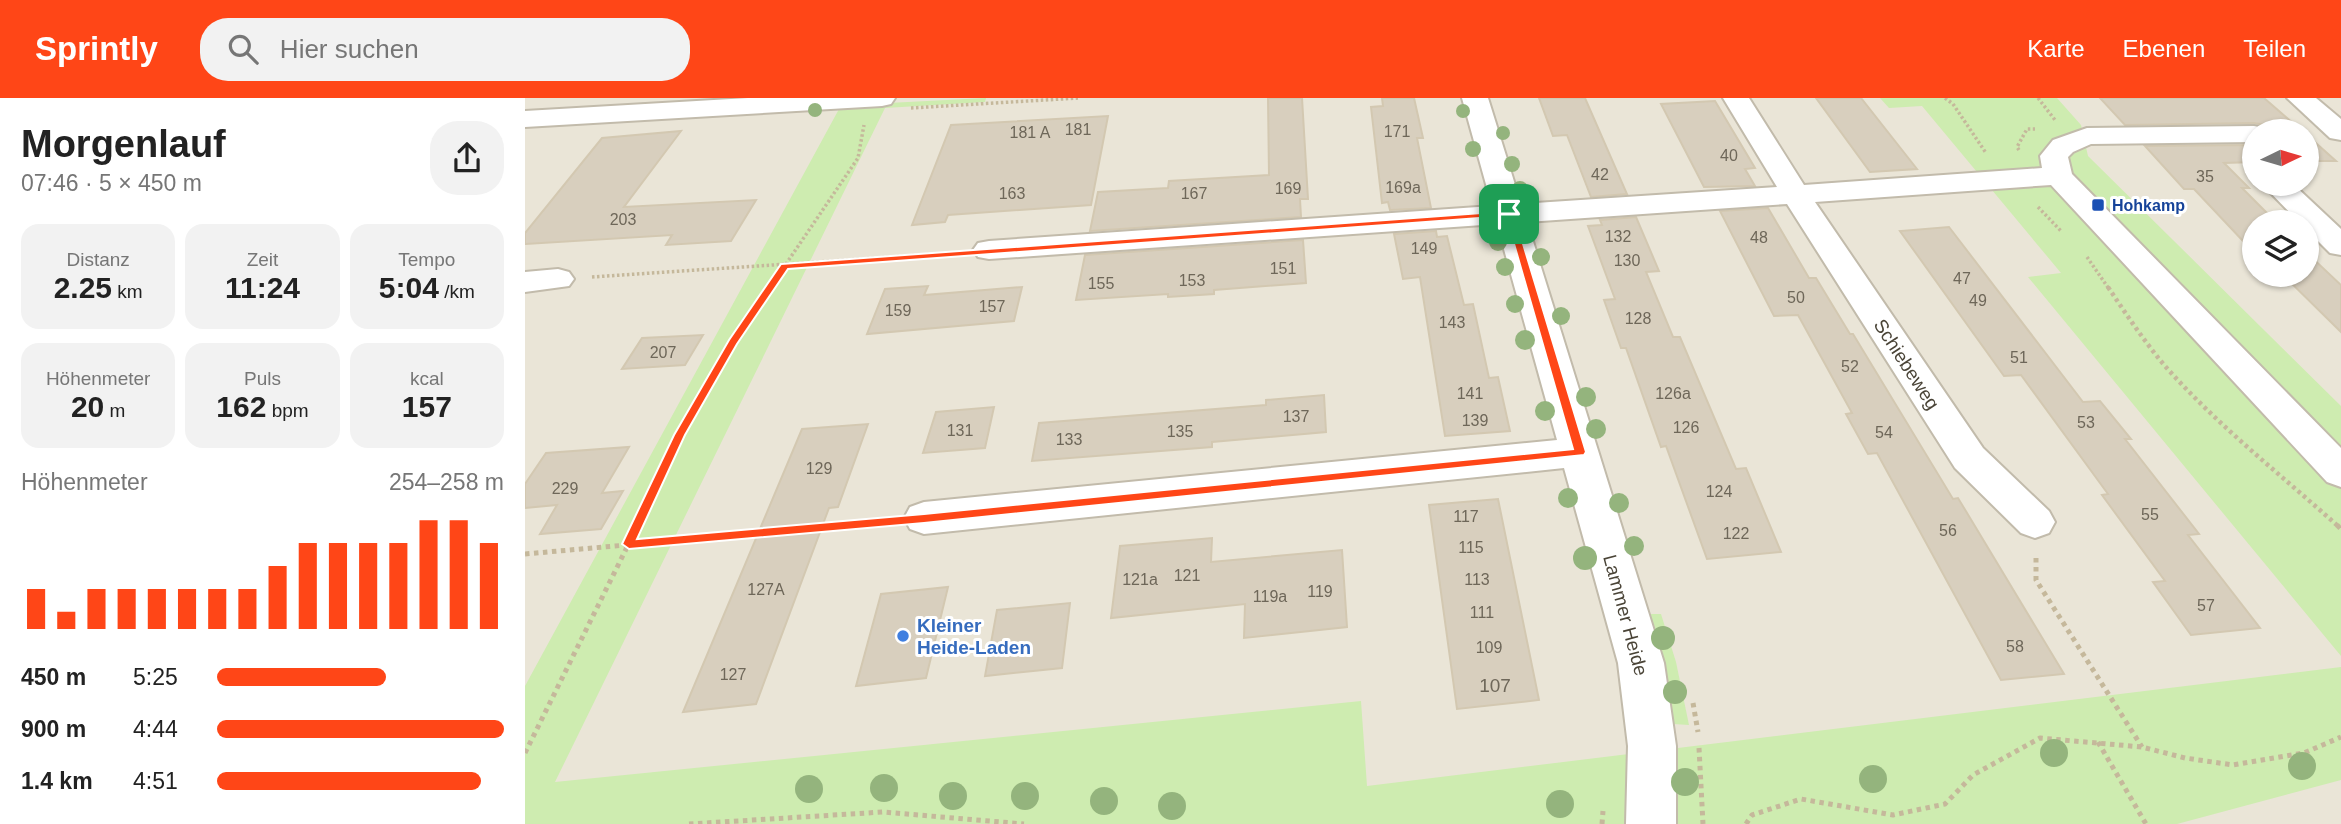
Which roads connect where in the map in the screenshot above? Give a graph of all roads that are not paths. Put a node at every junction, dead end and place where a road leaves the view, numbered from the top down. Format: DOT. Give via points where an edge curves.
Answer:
graph roads {
  1 [pos="880,98"];
  2 [pos="1475,98"];
  3 [pos="1736,98"];
  4 [pos="2300,98"];
  5 [pos="714,103"];
  6 [pos="525,119"];
  7 [pos="2341,132"];
  8 [pos="2319,133"];
  9 [pos="2224,134"];
  10 [pos="2242,134"];
  11 [pos="2242,151"];
  12 [pos="2058,176"];
  13 [pos="1794,193"];
  14 [pos="2289,196"];
  15 [pos="1509,214"];
  16 [pos="2341,246"];
  17 [pos="989,250"];
  18 [pos="558,279"];
  19 [pos="525,282"];
  20 [pos="1580,452"];
  21 [pos="2341,472"];
  22 [pos="924,518"];
  23 [pos="2035,522"];
  24 [pos="1651,824"];
  1 -- 5 [label="street"];
  2 -- 15 [label="street, Lammer Heide"];
  3 -- 13 [label="street, Schiebeweg"];
  4 -- 7 [label="street"];
  5 -- 6 [label="street"];
  7 -- 8 [label="street"];
  9 -- 10 [label="street"];
  9 -- 11 [label="street"];
  9 -- 12 [label="street" via="2087,136 2063,146 2055,156"];
  12 -- 13 [label="street"];
  12 -- 21 [label="street"];
  13 -- 15 [label="street"];
  13 -- 23 [label="street, Schiebeweg" via="1969,458"];
  14 -- 16 [label="street"];
  15 -- 17 [label="street"];
  15 -- 20 [label="street, Lammer Heide"];
  18 -- 19 [label="street"];
  20 -- 22 [label="street"];
  20 -- 24 [label="street, Lammer Heide" via="1641,663 1652,746"];
}
